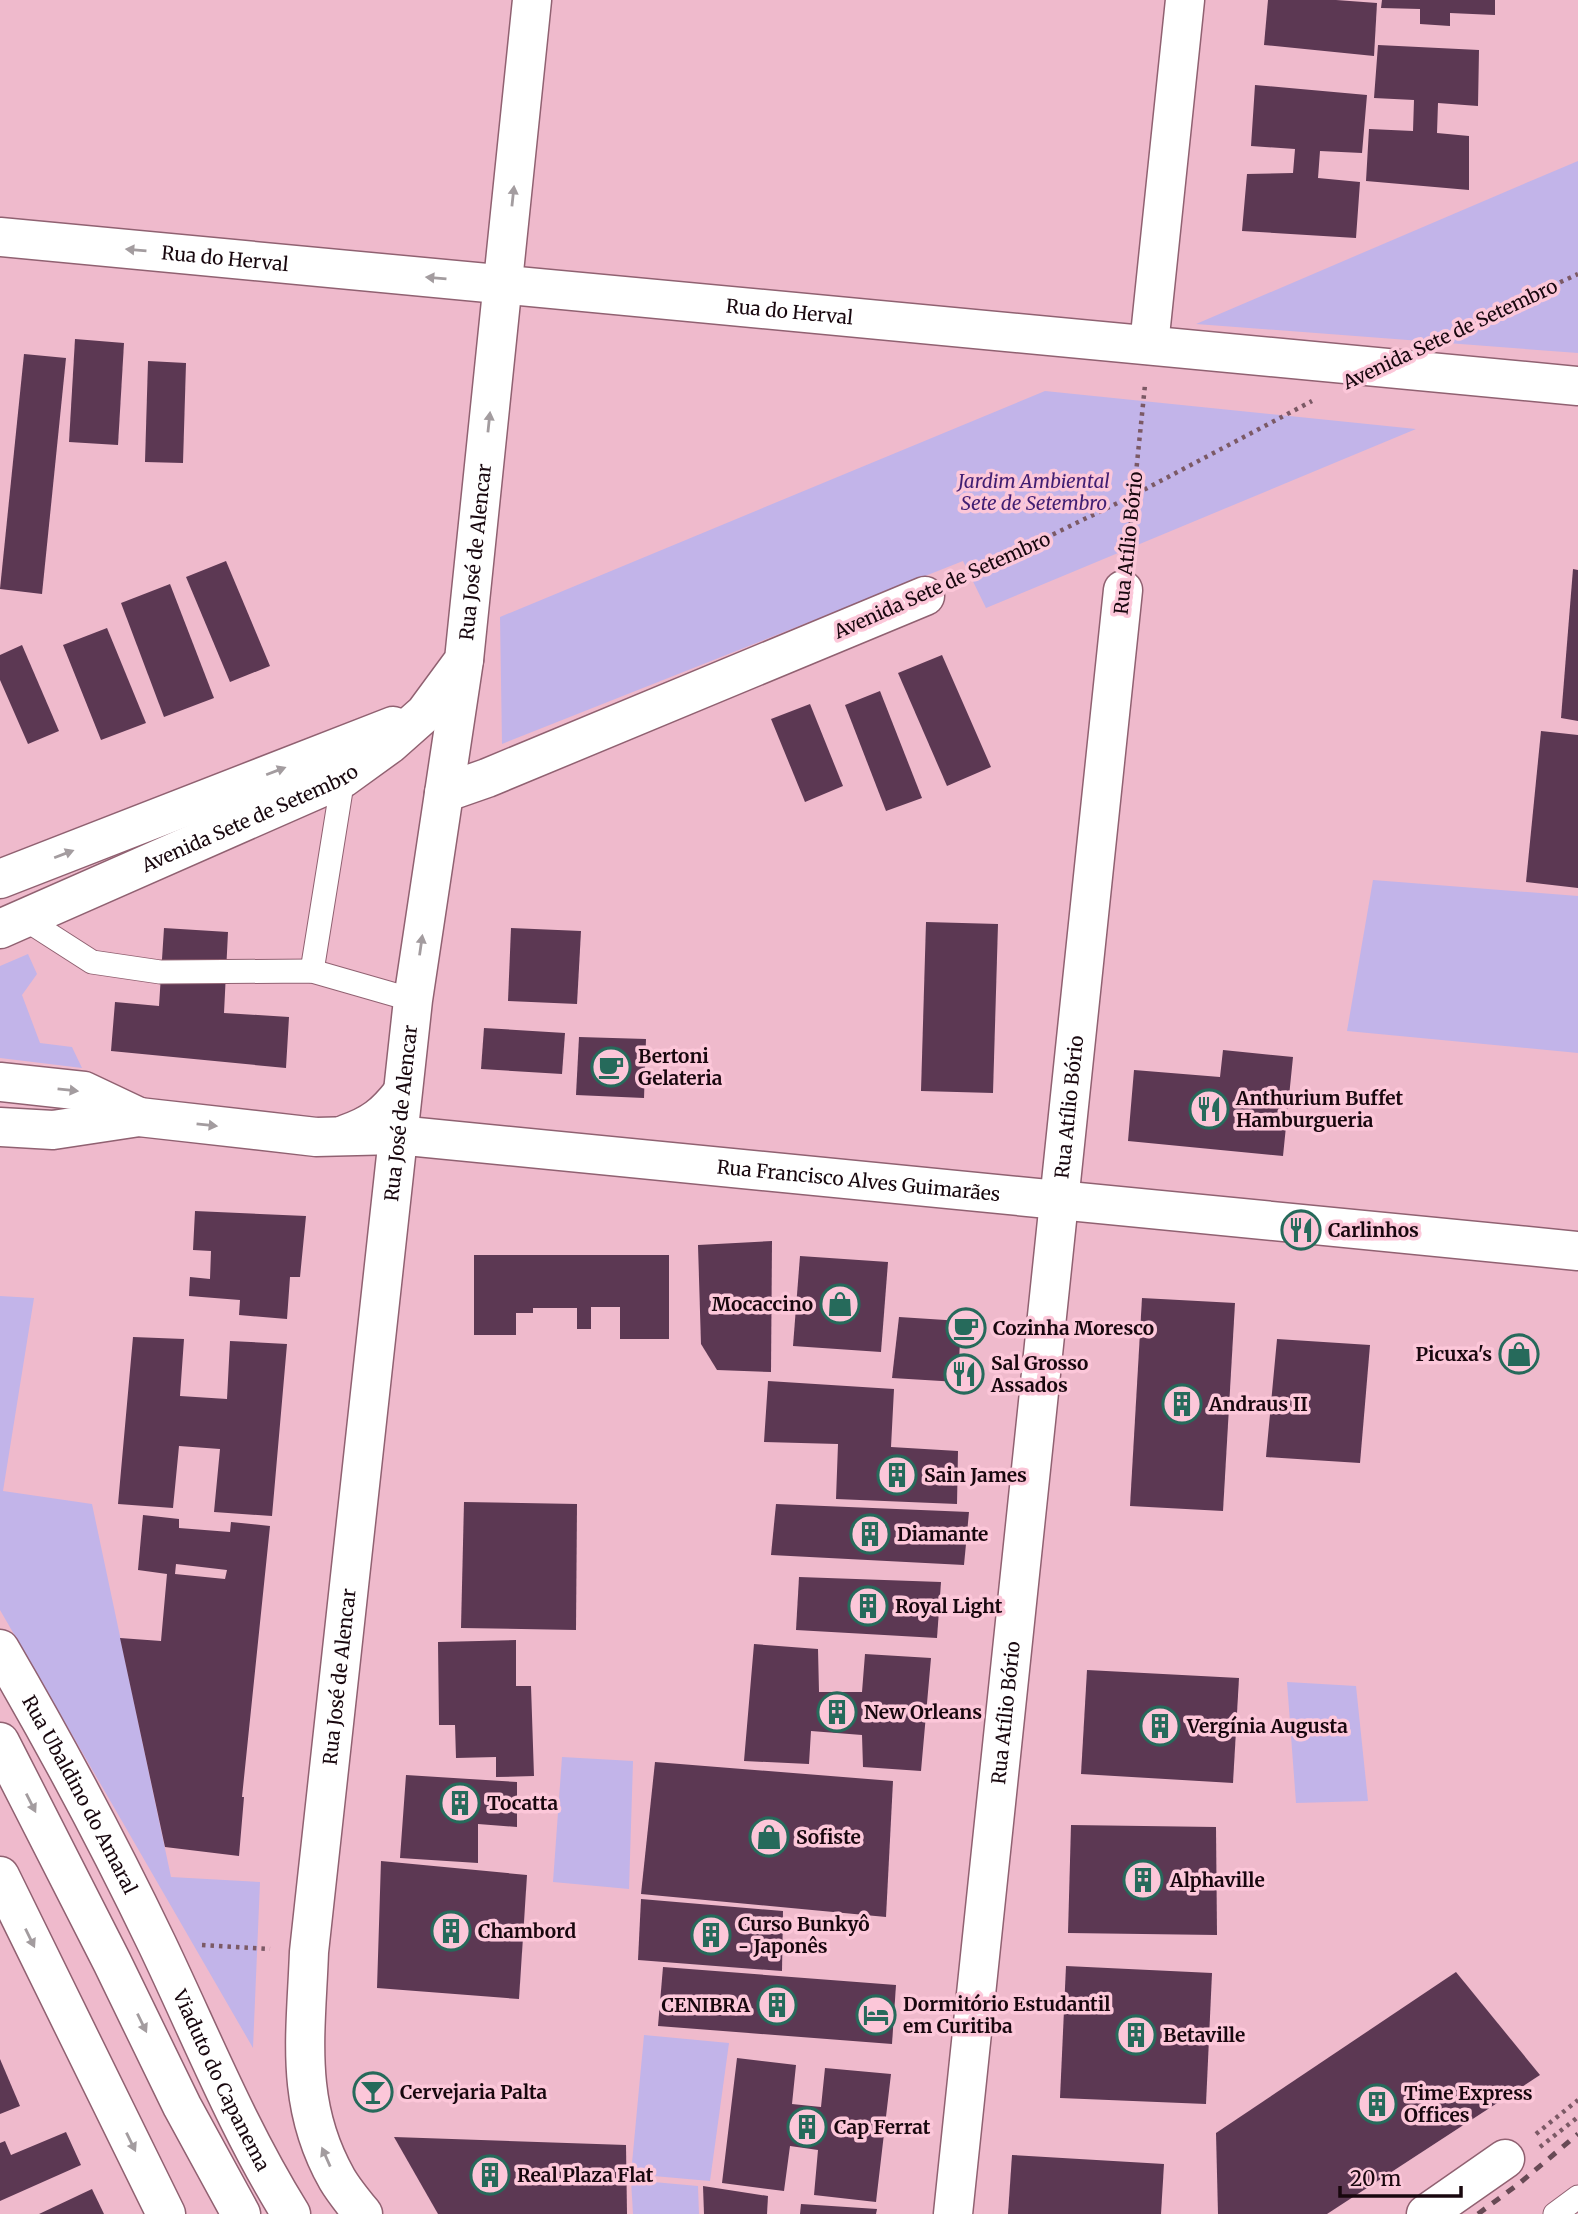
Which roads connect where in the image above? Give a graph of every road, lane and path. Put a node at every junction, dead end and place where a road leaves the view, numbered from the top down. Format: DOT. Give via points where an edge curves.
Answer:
graph roads {
  1 [pos="532,0"];
  2 [pos="1185,0"];
  3 [pos="0,237"];
  4 [pos="1578,274"];
  5 [pos="504,285"];
  6 [pos="1451,332"];
  7 [pos="1149,345"];
  8 [pos="1578,386"];
  9 [pos="1316,399"];
  10 [pos="1134,495"];
  11 [pos="1124,590"];
  12 [pos="925,596"];
  13 [pos="464,660"];
  14 [pos="425,713"];
  15 [pos="343,778"];
  16 [pos="444,793"];
  17 [pos="0,879"];
  18 [pos="12,924"];
  19 [pos="312,971"];
  20 [pos="413,1000"];
  21 [pos="0,1082"];
  22 [pos="402,1093"];
  23 [pos="139,1117"];
  24 [pos="0,1127"];
  25 [pos="397,1135"];
  26 [pos="316,1137"];
  27 [pos="1059,1200"];
  28 [pos="1578,1251"];
  29 [pos="0,1649"];
  30 [pos="0,1742"];
  31 [pos="0,1876"];
  32 [pos="156,1942"];
  33 [pos="309,1952"];
  34 [pos="1578,2100"];
  35 [pos="1505,2159"];
  36 [pos="1578,2197"];
  37 [pos="166,2214"];
  38 [pos="241,2214"];
  39 [pos="291,2214"];
  40 [pos="362,2214"];
  41 [pos="953,2214"];
  42 [pos="1426,2214"];
  43 [pos="1555,2214"];
  5 -- 1 [label="street, Rua José de Alencar, one-way"];
  2 -- 7 [label="street"];
  5 -- 3 [label="street, Rua do Herval, one-way"];
  4 -- 6 [label="path, Avenida Sete de Setembro"];
  5 -- 7 [label="street, Rua do Herval"];
  13 -- 5 [label="street, Rua José de Alencar, one-way"];
  7 -- 8 [label="street, Rua do Herval"];
  7 -- 10 [label="path, Rua Atílio Bório"];
  9 -- 10 [label="path, Avenida Sete de Setembro"];
  10 -- 11 [label="path, Rua Atílio Bório"];
  10 -- 12 [label="path, Avenida Sete de Setembro"];
  11 -- 27 [label="street, Rua Atílio Bório"];
  12 -- 16 [label="street, Avenida Sete de Setembro"];
  13 -- 14 [label="street, Avenida Sete de Setembro"];
  13 -- 16 [label="street, Rua José de Alencar"];
  14 -- 15 [label="street, Avenida Sete de Setembro"];
  17 -- 14 [label="street, one-way"];
  15 -- 18 [label="street, Avenida Sete de Setembro"];
  15 -- 19 [label="lane"];
  20 -- 16 [label="street, Rua José de Alencar, one-way"];
  18 -- 19 [label="lane" via="92,962 160,972"];
  19 -- 20 [label="lane"];
  20 -- 22 [label="street, Rua José de Alencar"];
  21 -- 23 [label="street, Rua Francisco Alves Guimarães, one-way" via="84,1091"];
  22 -- 25 [label="street, Rua José de Alencar"];
  22 -- 26 [label="street" via="386,1113 365,1127"];
  23 -- 24 [label="street, Rua Francisco Alves Guimarães" via="53,1130"];
  23 -- 26 [label="street, Rua Francisco Alves Guimarães, one-way"];
  25 -- 26 [label="street, Rua Francisco Alves Guimarães"];
  25 -- 27 [label="street, Rua Francisco Alves Guimarães"];
  25 -- 33 [label="street, Rua José de Alencar"];
  27 -- 28 [label="street, Rua Francisco Alves Guimarães"];
  27 -- 41 [label="street, Rua Atílio Bório"];
  29 -- 32 [label="street, Rua Ubaldino do Amaral"];
  30 -- 38 [label="street, one-way"];
  31 -- 37 [label="street, one-way"];
  32 -- 33 [label="path"];
  32 -- 39 [label="street, Viaduto do Capanema" via="231,2102"];
  40 -- 33 [label="street, Rua José de Alencar, one-way" via="325,2155 308,2099"];
  34 -- 35 [label="path"];
  35 -- 42 [label="street"];
  36 -- 43 [label="lane"];
}
